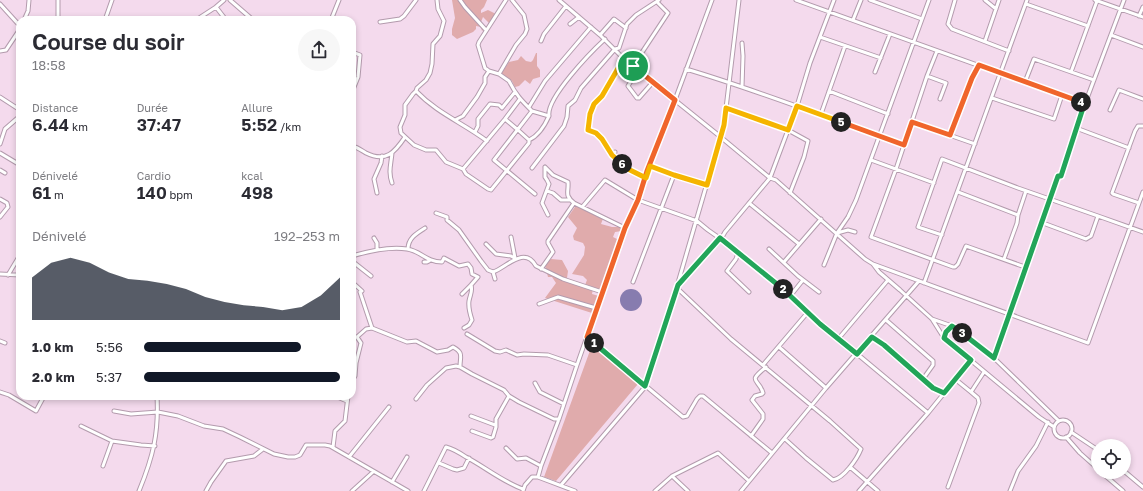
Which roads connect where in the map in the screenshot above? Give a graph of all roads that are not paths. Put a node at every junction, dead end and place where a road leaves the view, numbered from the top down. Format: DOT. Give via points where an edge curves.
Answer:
graph roads {
  1 [pos="29,0"];
  2 [pos="58,0"];
  3 [pos="112,0"];
  4 [pos="224,0"];
  5 [pos="230,0"];
  6 [pos="339,0"];
  7 [pos="416,0"];
  8 [pos="437,0"];
  9 [pos="460,0"];
  10 [pos="506,0"];
  11 [pos="512,0"];
  12 [pos="558,0"];
  13 [pos="566,0"];
  14 [pos="712,0"];
  15 [pos="739,0"];
  16 [pos="796,0"];
  17 [pos="834,0"];
  18 [pos="861,0"];
  19 [pos="870,0"];
  20 [pos="929,0"];
  21 [pos="955,0"];
  22 [pos="985,0"];
  23 [pos="1000,0"];
  24 [pos="1027,0"];
  25 [pos="1096,0"];
  26 [pos="1124,0"];
  27 [pos="658,1"];
  28 [pos="0,4"];
  29 [pos="1026,4"];
  30 [pos="565,5"];
  31 [pos="216,7"];
  32 [pos="1143,7"];
  33 [pos="996,9"];
  34 [pos="1120,9"];
  35 [pos="829,12"];
  36 [pos="26,16"];
  37 [pos="58,16"];
  38 [pos="106,16"];
  39 [pos="203,16"];
  40 [pos="223,16"];
  41 [pos="248,16"];
  42 [pos="333,16"];
  43 [pos="579,17"];
  44 [pos="1141,17"];
  45 [pos="922,19"];
  46 [pos="853,20"];
  47 [pos="16,22"];
  48 [pos="380,22"];
  49 [pos="570,24"];
  50 [pos="1088,26"];
  51 [pos="591,27"];
  52 [pos="626,28"];
  53 [pos="486,30"];
  54 [pos="890,34"];
  55 [pos="600,35"];
  56 [pos="1111,35"];
  57 [pos="16,36"];
  58 [pos="820,37"];
  59 [pos="605,39"];
  60 [pos="541,41"];
  61 [pos="985,41"];
  62 [pos="913,42"];
  63 [pos="742,43"];
  64 [pos="845,46"];
  65 [pos="1143,46"];
  66 [pos="616,49"];
  67 [pos="937,50"];
  68 [pos="0,51"];
  69 [pos="1009,51"];
  70 [pos="356,54"];
  71 [pos="880,58"];
  72 [pos="625,60"];
  73 [pos="979,65"];
  74 [pos="633,66"];
  75 [pos="686,69"];
  76 [pos="638,70"];
  77 [pos="489,71"];
  78 [pos="875,72"];
  79 [pos="1071,72"];
  80 [pos="1001,73"];
  81 [pos="499,74"];
  82 [pos="927,76"];
  83 [pos="1094,80"];
  84 [pos="356,82"];
  85 [pos="653,82"];
  86 [pos="730,82"];
  87 [pos="1025,82"];
  88 [pos="742,87"];
  89 [pos="416,91"];
  90 [pos="829,91"];
  91 [pos="515,92"];
  92 [pos="1062,95"];
  93 [pos="0,97"];
  94 [pos="992,98"];
  95 [pos="940,99"];
  96 [pos="1143,99"];
  97 [pos="520,100"];
  98 [pos="675,100"];
  99 [pos="1086,104"];
  100 [pos="797,106"];
  101 [pos="16,107"];
  102 [pos="529,107"];
  103 [pos="726,108"];
  104 [pos="1110,110"];
  105 [pos="532,111"];
  106 [pos="821,114"];
  107 [pos="888,114"];
  108 [pos="549,116"];
  109 [pos="16,119"];
  110 [pos="455,120"];
  111 [pos="505,120"];
  112 [pos="912,122"];
  113 [pos="1143,126"];
  114 [pos="1076,128"];
  115 [pos="518,130"];
  116 [pos="788,130"];
  117 [pos="475,132"];
  118 [pos="950,135"];
  119 [pos="720,136"];
  120 [pos="405,137"];
  121 [pos="879,137"];
  122 [pos="529,140"];
  123 [pos="487,141"];
  124 [pos="0,144"];
  125 [pos="975,144"];
  126 [pos="904,145"];
  127 [pos="356,148"];
  128 [pos="1129,148"];
  129 [pos="615,152"];
  130 [pos="0,153"];
  131 [pos="392,153"];
  132 [pos="382,156"];
  133 [pos="614,156"];
  134 [pos="871,160"];
  135 [pos="16,163"];
  136 [pos="650,166"];
  137 [pos="532,168"];
  138 [pos="966,168"];
  139 [pos="463,169"];
  140 [pos="896,169"];
  141 [pos="0,170"];
  142 [pos="507,172"];
  143 [pos="5,173"];
  144 [pos="674,175"];
  145 [pos="646,178"];
  146 [pos="770,178"];
  147 [pos="392,183"];
  148 [pos="934,183"];
  149 [pos="707,185"];
  150 [pos="547,190"];
  151 [pos="1026,191"];
  152 [pos="958,192"];
  153 [pos="1143,192"];
  154 [pos="377,193"];
  155 [pos="790,193"];
  156 [pos="535,194"];
  157 [pos="0,198"];
  158 [pos="1051,199"];
  159 [pos="570,200"];
  160 [pos="638,200"];
  161 [pos="574,203"];
  162 [pos="749,203"];
  163 [pos="1139,203"];
  164 [pos="582,206"];
  165 [pos="662,209"];
  166 [pos="436,213"];
  167 [pos="548,215"];
  168 [pos="1018,215"];
  169 [pos="1098,216"];
  170 [pos="0,217"];
  171 [pos="821,219"];
  172 [pos="697,221"];
  173 [pos="1042,223"];
  174 [pos="425,228"];
  175 [pos="625,228"];
  176 [pos="1130,228"];
  177 [pos="855,232"];
  178 [pos="1143,232"];
  179 [pos="837,233"];
  180 [pos="942,235"];
  181 [pos="511,237"];
  182 [pos="374,238"];
  183 [pos="720,238"];
  184 [pos="486,244"];
  185 [pos="799,244"];
  186 [pos="408,249"];
  187 [pos="770,249"];
  188 [pos="376,250"];
  189 [pos="738,253"];
  190 [pos="356,255"];
  191 [pos="515,258"];
  192 [pos="1004,259"];
  193 [pos="933,260"];
  194 [pos="16,261"];
  195 [pos="429,261"];
  196 [pos="424,262"];
  197 [pos="784,262"];
  198 [pos="356,264"];
  199 [pos="873,264"];
  200 [pos="824,265"];
  201 [pos="1025,266"];
  202 [pos="541,269"];
  203 [pos="493,272"];
  204 [pos="0,274"];
  205 [pos="8,274"];
  206 [pos="16,275"];
  207 [pos="371,276"];
  208 [pos="495,279"];
  209 [pos="803,280"];
  210 [pos="888,280"];
  211 [pos="919,281"];
  212 [pos="633,282"];
  213 [pos="924,283"];
  214 [pos="471,285"];
  215 [pos="356,286"];
  216 [pos="677,286"];
  217 [pos="602,292"];
  218 [pos="749,292"];
  219 [pos="819,292"];
  220 [pos="462,294"];
  221 [pos="791,295"];
  222 [pos="907,296"];
  223 [pos="539,304"];
  224 [pos="596,308"];
  225 [pos="808,312"];
  226 [pos="1009,315"];
  227 [pos="932,319"];
  228 [pos="886,320"];
  229 [pos="952,326"];
  230 [pos="372,328"];
  231 [pos="464,328"];
  232 [pos="363,333"];
  233 [pos="467,334"];
  234 [pos="357,337"];
  235 [pos="587,337"];
  236 [pos="872,337"];
  237 [pos="839,338"];
  238 [pos="944,338"];
  239 [pos="0,341"];
  240 [pos="360,341"];
  241 [pos="5,343"];
  242 [pos="779,347"];
  243 [pos="857,354"];
  244 [pos="994,358"];
  245 [pos="971,360"];
  246 [pos="577,365"];
  247 [pos="460,366"];
  248 [pos="764,366"];
  249 [pos="356,369"];
  250 [pos="984,372"];
  251 [pos="955,378"];
  252 [pos="923,379"];
  253 [pos="535,383"];
  254 [pos="645,386"];
  255 [pos="826,388"];
  256 [pos="0,392"];
  257 [pos="971,392"];
  258 [pos="944,393"];
  259 [pos="509,396"];
  260 [pos="416,398"];
  261 [pos="16,399"];
  262 [pos="17,400"];
  263 [pos="42,400"];
  264 [pos="157,400"];
  265 [pos="347,401"];
  266 [pos="564,404"];
  267 [pos="812,406"];
  268 [pos="389,407"];
  269 [pos="114,411"];
  270 [pos="158,412"];
  271 [pos="928,413"];
  272 [pos="470,416"];
  273 [pos="559,419"];
  274 [pos="1060,421"];
  275 [pos="1048,422"];
  276 [pos="495,425"];
  277 [pos="81,426"];
  278 [pos="1054,427"];
  279 [pos="472,431"];
  280 [pos="1072,432"];
  281 [pos="751,436"];
  282 [pos="1066,437"];
  283 [pos="785,439"];
  284 [pos="112,441"];
  285 [pos="1091,444"];
  286 [pos="155,446"];
  287 [pos="333,447"];
  288 [pos="506,448"];
  289 [pos="263,449"];
  290 [pos="772,453"];
  291 [pos="349,457"];
  292 [pos="407,457"];
  293 [pos="469,458"];
  294 [pos="439,463"];
  295 [pos="1091,463"];
  296 [pos="103,466"];
  297 [pos="541,466"];
  298 [pos="850,467"];
  299 [pos="373,472"];
  300 [pos="672,476"];
  301 [pos="538,477"];
  302 [pos="1131,477"];
  303 [pos="1110,479"];
  304 [pos="749,481"];
  305 [pos="392,482"];
  306 [pos="867,482"];
  307 [pos="561,485"];
  308 [pos="948,487"];
  309 [pos="1143,487"];
  310 [pos="523,490"];
  311 [pos="139,491"];
  312 [pos="206,491"];
  313 [pos="352,491"];
  314 [pos="408,491"];
  315 [pos="424,491"];
  316 [pos="575,491"];
  317 [pos="655,491"];
  318 [pos="688,491"];
  319 [pos="741,491"];
  320 [pos="859,491"];
  321 [pos="878,491"];
  322 [pos="1010,491"];
  323 [pos="1123,491"];
  1 -- 36 [label="street"];
  2 -- 37 [label="street"];
  3 -- 38 [label="street"];
  4 -- 31 [label="street"];
  5 -- 41 [label="street"];
  6 -- 42 [label="street"];
  7 -- 48 [label="street" via="400,19"];
  8 -- 89 [label="street" via="444,21 440,36 433,44 430,72"];
  9 -- 53 [label="street"];
  10 -- 53 [label="street"];
  11 -- 81 [label="street" via="524,15 527,29"];
  12 -- 30 [label="street"];
  13 -- 30 [label="street"];
  14 -- 75 [label="street"];
  15 -- 86 [label="street"];
  16 -- 35 [label="street"];
  17 -- 35 [label="street"];
  18 -- 46 [label="street"];
  19 -- 45 [label="street"];
  20 -- 45 [label="street"];
  21 -- 61 [label="street" via="948,22 949,27"];
  22 -- 33 [label="street"];
  23 -- 33 [label="street"];
  24 -- 29 [label="street"];
  25 -- 34 [label="street"];
  25 -- 50 [label="street"];
  26 -- 34 [label="street"];
  27 -- 52 [label="street" via="636,14"];
  27 -- 74 [label="street" via="668,13"];
  28 -- 47 [label="street"];
  29 -- 50 [label="street"];
  29 -- 69 [label="street"];
  30 -- 43 [label="street"];
  30 -- 60 [label="street"];
  31 -- 39 [label="street"];
  31 -- 40 [label="street"];
  32 -- 44 [label="street"];
  33 -- 61 [label="street"];
  34 -- 44 [label="street"];
  34 -- 56 [label="street"];
  35 -- 46 [label="street"];
  35 -- 58 [label="street"];
  43 -- 49 [label="street"];
  43 -- 51 [label="street"];
  45 -- 62 [label="street"];
  46 -- 54 [label="street"];
  50 -- 79 [label="street"];
  51 -- 55 [label="street"];
  51 -- 102 [label="street" via="545,81"];
  52 -- 55 [label="street" via="614,19"];
  52 -- 66 [label="street" via="620,46"];
  53 -- 77 [label="street" via="478,45 485,68"];
  54 -- 62 [label="street"];
  54 -- 71 [label="street"];
  55 -- 59 [label="street"];
  56 -- 65 [label="street"];
  56 -- 83 [label="street"];
  57 -- 68 [label="street" via="6,50"];
  58 -- 64 [label="street"];
  58 -- 100 [label="street"];
  59 -- 66 [label="street"];
  59 -- 108 [label="street" via="567,80 553,103"];
  61 -- 69 [label="street"];
  62 -- 67 [label="street"];
  62 -- 107 [label="street"];
  63 -- 88 [label="street"];
  64 -- 71 [label="street"];
  64 -- 90 [label="street"];
  66 -- 72 [label="street"];
  66 -- 137 [label="street" via="568,106 564,126"];
  67 -- 73 [label="street"];
  67 -- 82 [label="street"];
  69 -- 80 [label="street"];
  70 -- 84 [label="street" via="360,55"];
  71 -- 78 [label="street"];
  72 -- 74 [label="street"];
  72 -- 133 [label="street" via="594,104 588,130 596,133"];
  73 -- 80 [label="street"];
  73 -- 118 [label="street"];
  74 -- 76 [label="street"];
  75 -- 86 [label="street"];
  75 -- 98 [label="street"];
  76 -- 85 [label="street"];
  76 -- 85 [label="street" via="628,87 637,98"];
  77 -- 81 [label="street"];
  77 -- 110 [label="street" via="474,102 463,116"];
  79 -- 83 [label="street"];
  79 -- 87 [label="street" via="1034,59"];
  80 -- 87 [label="street"];
  80 -- 94 [label="street"];
  81 -- 91 [label="street" via="509,81"];
  82 -- 95 [label="street" via="946,83"];
  82 -- 112 [label="street"];
  83 -- 99 [label="street"];
  85 -- 98 [label="street"];
  86 -- 88 [label="street"];
  86 -- 103 [label="street"];
  87 -- 92 [label="street"];
  88 -- 100 [label="street"];
  89 -- 110 [label="street" via="432,106"];
  89 -- 120 [label="street" via="405,105 400,130"];
  90 -- 106 [label="street"];
  90 -- 107 [label="street"];
  91 -- 97 [label="street"];
  91 -- 117 [label="street" via="502,108 490,104 478,118"];
  92 -- 94 [label="street" via="1054,119"];
  92 -- 99 [label="street"];
  93 -- 101 [label="street"];
  94 -- 125 [label="street"];
  96 -- 104 [label="street" via="1119,90"];
  97 -- 102 [label="street"];
  97 -- 111 [label="street"];
  98 -- 119 [label="street"];
  98 -- 136 [label="street"];
  99 -- 114 [label="street"];
  100 -- 106 [label="street"];
  100 -- 116 [label="street"];
  102 -- 105 [label="street"];
  103 -- 116 [label="street"];
  103 -- 119 [label="street"];
  105 -- 108 [label="street"];
  105 -- 115 [label="street"];
  106 -- 121 [label="street"];
  107 -- 121 [label="street"];
  108 -- 122 [label="street" via="539,132"];
  109 -- 124 [label="street" via="5,129"];
  110 -- 117 [label="street"];
  111 -- 115 [label="street"];
  111 -- 123 [label="street"];
  112 -- 118 [label="street"];
  112 -- 126 [label="street"];
  113 -- 128 [label="street" via="1136,128"];
  114 -- 128 [label="street"];
  114 -- 158 [label="street"];
  115 -- 122 [label="street"];
  115 -- 142 [label="street" via="494,160"];
  116 -- 146 [label="street"];
  116 -- 155 [label="street" via="808,141"];
  117 -- 123 [label="street"];
  118 -- 125 [label="street"];
  119 -- 146 [label="street"];
  119 -- 149 [label="street"];
  120 -- 131 [label="street"];
  120 -- 139 [label="street" via="414,145 426,150 436,150 446,162"];
  121 -- 126 [label="street"];
  121 -- 134 [label="street"];
  122 -- 142 [label="street"];
  123 -- 139 [label="street"];
  125 -- 138 [label="street"];
  126 -- 140 [label="street"];
  127 -- 132 [label="street" via="373,156"];
  128 -- 163 [label="street" via="1112,193"];
  129 -- 133 [label="street"];
  130 -- 135 [label="street"];
  131 -- 132 [label="street"];
  131 -- 147 [label="street" via="389,174"];
  132 -- 154 [label="street" via="374,179"];
  133 -- 145 [label="street" via="627,168"];
  134 -- 140 [label="street"];
  134 -- 179 [label="street" via="853,208"];
  136 -- 144 [label="street"];
  136 -- 145 [label="street"];
  138 -- 148 [label="street" via="942,159"];
  138 -- 151 [label="street"];
  138 -- 152 [label="street"];
  139 -- 142 [label="street" via="466,174 491,190"];
  140 -- 148 [label="street"];
  140 -- 193 [label="street" via="871,237"];
  141 -- 143 [label="street"];
  142 -- 156 [label="street"];
  144 -- 149 [label="street"];
  144 -- 165 [label="street"];
  145 -- 160 [label="street"];
  146 -- 155 [label="street"];
  146 -- 162 [label="street"];
  148 -- 180 [label="street" via="918,227"];
  149 -- 172 [label="street"];
  150 -- 159 [label="street" via="561,200"];
  150 -- 159 [label="street" via="549,184 545,177 545,167 553,175 568,182 567,194"];
  150 -- 167 [label="street" via="542,203"];
  151 -- 158 [label="street"];
  151 -- 168 [label="street"];
  152 -- 168 [label="street"];
  152 -- 180 [label="street"];
  153 -- 163 [label="street"];
  155 -- 171 [label="street"];
  157 -- 170 [label="street" via="8,207"];
  158 -- 169 [label="street"];
  158 -- 173 [label="street"];
  159 -- 161 [label="street"];
  160 -- 164 [label="street" via="605,180"];
  160 -- 165 [label="street"];
  160 -- 175 [label="street"];
  161 -- 164 [label="street"];
  161 -- 202 [label="street" via="548,241 553,252"];
  162 -- 183 [label="street"];
  162 -- 185 [label="street"];
  163 -- 176 [label="street"];
  164 -- 175 [label="street"];
  165 -- 172 [label="street"];
  165 -- 212 [label="street"];
  166 -- 203 [label="street" via="447,218 459,230 488,270"];
  168 -- 192 [label="street"];
  169 -- 173 [label="street" via="1090,236 1086,238"];
  169 -- 176 [label="street"];
  171 -- 179 [label="street"];
  171 -- 185 [label="street"];
  172 -- 183 [label="street"];
  172 -- 216 [label="street"];
  173 -- 201 [label="street"];
  174 -- 186 [label="street" via="411,238"];
  175 -- 217 [label="street"];
  176 -- 178 [label="street"];
  176 -- 226 [label="street" via="1088,343"];
  177 -- 179 [label="street" via="848,230"];
  179 -- 199 [label="street"];
  179 -- 200 [label="street"];
  180 -- 193 [label="street"];
  181 -- 191 [label="street"];
  182 -- 188 [label="street" via="377,243"];
  183 -- 189 [label="street"];
  183 -- 216 [label="street"];
  184 -- 191 [label="street" via="496,254"];
  185 -- 197 [label="street"];
  186 -- 188 [label="street"];
  186 -- 195 [label="street"];
  187 -- 197 [label="street"];
  188 -- 190 [label="street"];
  189 -- 218 [label="street" via="727,271"];
  189 -- 221 [label="street"];
  191 -- 202 [label="street" via="527,258"];
  191 -- 203 [label="street"];
  192 -- 193 [label="street" via="966,246 955,267"];
  192 -- 201 [label="street"];
  193 -- 213 [label="street"];
  194 -- 205 [label="street"];
  195 -- 196 [label="street"];
  195 -- 214 [label="street" via="442,262 444,258 459,266 468,264 472,274 478,277"];
  197 -- 209 [label="street"];
  198 -- 207 [label="street"];
  199 -- 210 [label="street"];
  199 -- 211 [label="street"];
  201 -- 226 [label="street"];
  202 -- 217 [label="street"];
  203 -- 208 [label="street"];
  204 -- 205 [label="street"];
  205 -- 206 [label="street"];
  209 -- 219 [label="street"];
  209 -- 221 [label="street"];
  210 -- 222 [label="street"];
  210 -- 237 [label="street"];
  211 -- 213 [label="street"];
  211 -- 222 [label="street"];
  213 -- 226 [label="street"];
  214 -- 220 [label="street"];
  214 -- 231 [label="street" via="468,308 472,320"];
  215 -- 230 [label="street" via="361,291"];
  216 -- 248 [label="street" via="731,339"];
  216 -- 254 [label="street"];
  217 -- 224 [label="street"];
  221 -- 225 [label="street"];
  222 -- 227 [label="street"];
  222 -- 228 [label="street"];
  223 -- 224 [label="street" via="558,297"];
  224 -- 235 [label="street"];
  225 -- 237 [label="street"];
  225 -- 242 [label="street"];
  226 -- 244 [label="street"];
  227 -- 229 [label="street"];
  227 -- 238 [label="street"];
  228 -- 236 [label="street"];
  228 -- 252 [label="street" via="933,361"];
  229 -- 238 [label="street"];
  229 -- 244 [label="street"];
  230 -- 232 [label="street" via="366,329"];
  230 -- 247 [label="street" via="407,342 416,342 437,352 453,347 461,354"];
  232 -- 234 [label="street"];
  232 -- 240 [label="street"];
  233 -- 246 [label="street" via="494,351 506,350 517,355 548,355"];
  234 -- 240 [label="street"];
  235 -- 246 [label="street"];
  235 -- 254 [label="street"];
  236 -- 243 [label="street"];
  236 -- 252 [label="street"];
  237 -- 243 [label="street"];
  238 -- 245 [label="street"];
  239 -- 241 [label="street"];
  240 -- 249 [label="street"];
  242 -- 248 [label="street"];
  242 -- 255 [label="street"];
  243 -- 255 [label="street"];
  243 -- 271 [label="street"];
  244 -- 274 [label="street"];
  245 -- 250 [label="street"];
  245 -- 251 [label="street"];
  246 -- 266 [label="street"];
  247 -- 259 [label="street" via="504,390"];
  247 -- 260 [label="street" via="446,368"];
  248 -- 267 [label="street"];
  248 -- 281 [label="street" via="755,379 763,393 752,400 763,414 763,419"];
  250 -- 257 [label="street"];
  250 -- 275 [label="street"];
  251 -- 257 [label="street"];
  251 -- 258 [label="street"];
  252 -- 258 [label="street"];
  253 -- 266 [label="street" via="540,392"];
  254 -- 281 [label="street" via="683,418 687,416 697,399 703,396"];
  254 -- 307 [label="street"];
  255 -- 267 [label="street"];
  256 -- 261 [label="street"];
  257 -- 308 [label="street" via="978,398 979,403"];
  258 -- 271 [label="street"];
  259 -- 273 [label="street" via="554,419"];
  259 -- 276 [label="street" via="499,412"];
  262 -- 263 [label="street" via="36,411"];
  264 -- 270 [label="street"];
  265 -- 287 [label="street" via="345,421 335,431"];
  266 -- 273 [label="street"];
  267 -- 283 [label="street"];
  267 -- 298 [label="street" via="861,449"];
  268 -- 291 [label="street"];
  269 -- 270 [label="street" via="131,414"];
  270 -- 286 [label="street"];
  270 -- 289 [label="street" via="220,429"];
  271 -- 306 [label="street"];
  272 -- 276 [label="street"];
  273 -- 297 [label="street"];
  274 -- 278 [label="street"];
  274 -- 280 [label="street" via="1069,422"];
  275 -- 278 [label="street"];
  275 -- 322 [label="street" via="1036,446 1018,471"];
  276 -- 279 [label="street" via="492,438"];
  277 -- 284 [label="street"];
  278 -- 282 [label="street" via="1058,436"];
  280 -- 282 [label="street"];
  280 -- 285 [label="street"];
  281 -- 290 [label="street"];
  282 -- 295 [label="street"];
  283 -- 290 [label="street"];
  283 -- 298 [label="street" via="833,480"];
  284 -- 286 [label="street"];
  284 -- 296 [label="street"];
  286 -- 311 [label="street"];
  287 -- 289 [label="street" via="306,445 300,455 293,458"];
  287 -- 291 [label="street"];
  288 -- 297 [label="street" via="517,458 526,458"];
  289 -- 312 [label="street" via="254,456 226,461"];
  290 -- 304 [label="street"];
  291 -- 299 [label="street"];
  292 -- 305 [label="street"];
  293 -- 294 [label="street" via="464,468 457,470"];
  293 -- 294 [label="street" via="446,447"];
  293 -- 310 [label="street"];
  294 -- 315 [label="street"];
  297 -- 301 [label="street"];
  298 -- 306 [label="street"];
  299 -- 305 [label="street"];
  299 -- 313 [label="street"];
  300 -- 304 [label="street" via="718,452"];
  300 -- 317 [label="street"];
  300 -- 318 [label="street"];
  301 -- 307 [label="street"];
  301 -- 310 [label="street" via="532,477"];
  302 -- 309 [label="street"];
  303 -- 323 [label="street"];
  304 -- 319 [label="street"];
  305 -- 314 [label="street"];
  306 -- 320 [label="street"];
  306 -- 321 [label="street"];
  307 -- 316 [label="street"];
}
